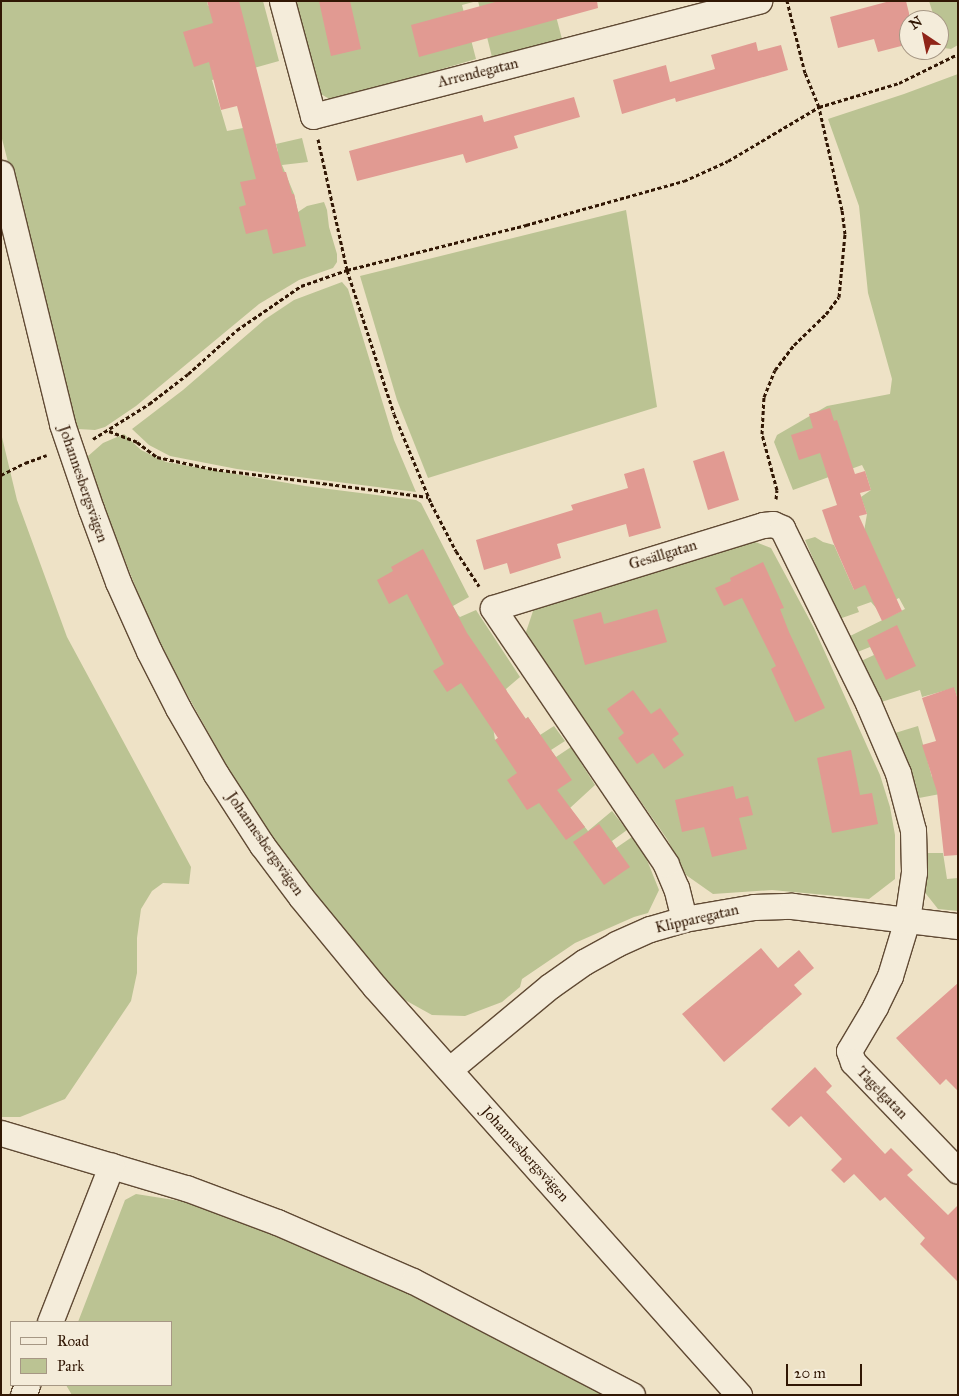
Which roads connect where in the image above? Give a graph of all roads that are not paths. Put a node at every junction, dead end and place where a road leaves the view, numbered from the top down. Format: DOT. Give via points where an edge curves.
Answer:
graph roads {
  1 [pos="282,1"];
  2 [pos="759,1"];
  3 [pos="1,173"];
  4 [pos="684,919"];
  5 [pos="907,920"];
  6 [pos="958,926"];
  7 [pos="450,1070"];
  8 [pos="1,1133"];
  9 [pos="112,1166"];
  10 [pos="958,1171"];
  11 [pos="50,1321"];
  12 [pos="632,1395"];
  13 [pos="739,1395"];
  1 -- 2 [label="street, Arrendegatan" via="313,116"];
  3 -- 7 [label="street, Johannesbergsvägen" via="62,424 118,582 178,708 262,845 301,897 375,988"];
  4 -- 5 [label="street, Klipparegatan" via="754,907 792,906"];
  4 -- 5 [label="street, Gesällgatan" via="666,864 493,608 763,524 773,524 782,528 868,703 898,774 913,830 914,872"];
  4 -- 7 [label="street, Klipparegatan" via="650,929 584,962 550,986"];
  5 -- 6 [label="street, Klipparegatan"];
  5 -- 10 [label="street, Tagelgatan" via="890,976 849,1051 852,1062"];
  7 -- 13 [label="street, Johannesbergsvägen"];
  8 -- 9 [label="street"];
  9 -- 11 [label="street"];
  9 -- 12 [label="street" via="186,1188 345,1250 413,1281"];
}
